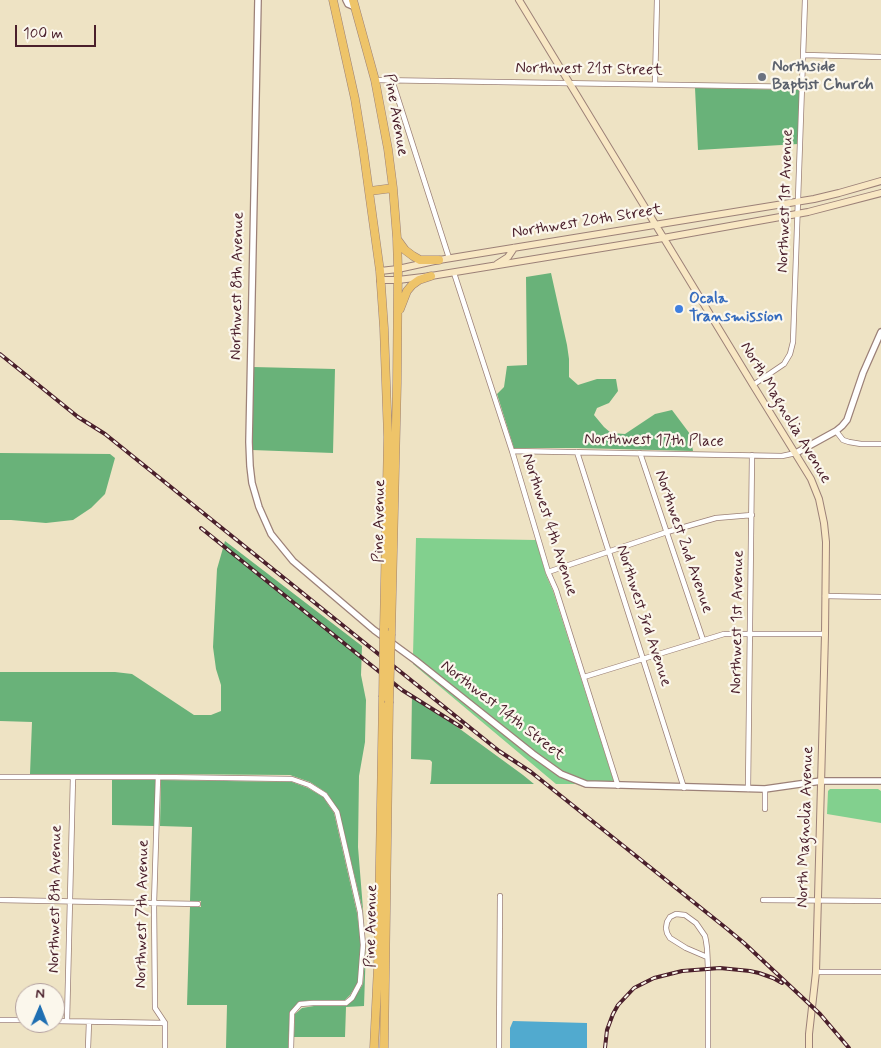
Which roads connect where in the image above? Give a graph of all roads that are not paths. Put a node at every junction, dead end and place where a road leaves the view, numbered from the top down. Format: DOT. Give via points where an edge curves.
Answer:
graph roads {
  1 [pos="258,0"];
  2 [pos="333,0"];
  3 [pos="346,0"];
  4 [pos="519,0"];
  5 [pos="657,0"];
  6 [pos="805,0"];
  7 [pos="354,4"];
  8 [pos="804,55"];
  9 [pos="881,57"];
  10 [pos="375,80"];
  11 [pos="392,80"];
  12 [pos="568,83"];
  13 [pos="655,84"];
  14 [pos="803,87"];
  15 [pos="881,181"];
  16 [pos="393,188"];
  17 [pos="370,191"];
  18 [pos="881,194"];
  19 [pos="798,202"];
  20 [pos="798,213"];
  21 [pos="656,224"];
  22 [pos="397,238"];
  23 [pos="663,238"];
  24 [pos="514,248"];
  25 [pos="449,258"];
  26 [pos="439,260"];
  27 [pos="494,266"];
  28 [pos="398,269"];
  29 [pos="380,272"];
  30 [pos="454,273"];
  31 [pos="431,276"];
  32 [pos="380,280"];
  33 [pos="398,280"];
  34 [pos="398,313"];
  35 [pos="881,332"];
  36 [pos="387,383"];
  37 [pos="397,383"];
  38 [pos="753,385"];
  39 [pos="836,431"];
  40 [pos="881,444"];
  41 [pos="512,452"];
  42 [pos="577,452"];
  43 [pos="640,453"];
  44 [pos="796,453"];
  45 [pos="752,455"];
  46 [pos="752,515"];
  47 [pos="667,532"];
  48 [pos="609,552"];
  49 [pos="293,561"];
  50 [pos="548,572"];
  51 [pos="825,596"];
  52 [pos="881,597"];
  53 [pos="750,634"];
  54 [pos="825,634"];
  55 [pos="703,640"];
  56 [pos="644,659"];
  57 [pos="584,677"];
  58 [pos="0,777"];
  59 [pos="158,777"];
  60 [pos="73,778"];
  61 [pos="821,781"];
  62 [pos="881,781"];
  63 [pos="618,786"];
  64 [pos="684,788"];
  65 [pos="748,789"];
  66 [pos="765,789"];
  67 [pos="765,809"];
  68 [pos="500,896"];
  69 [pos="0,900"];
  70 [pos="763,900"];
  71 [pos="70,901"];
  72 [pos="817,901"];
  73 [pos="881,901"];
  74 [pos="154,903"];
  75 [pos="198,904"];
  76 [pos="707,957"];
  77 [pos="816,972"];
  78 [pos="881,972"];
  79 [pos="0,1020"];
  80 [pos="15,1020"];
  81 [pos="67,1021"];
  82 [pos="89,1022"];
  83 [pos="165,1023"];
  84 [pos="88,1048"];
  85 [pos="165,1048"];
  86 [pos="291,1048"];
  87 [pos="374,1048"];
  88 [pos="384,1048"];
  89 [pos="499,1048"];
  90 [pos="708,1048"];
  91 [pos="809,1048"];
  1 -- 49 [label="street, Northwest 8th Avenue" via="250,466 259,507 271,534"];
  2 -- 17 [label="highway, Pine Avenue" via="355,99"];
  3 -- 7 [label="street" via="348,4"];
  4 -- 12 [label="main road, North Magnolia Avenue"];
  5 -- 13 [label="street"];
  6 -- 8 [label="street, Northwest 1st Avenue"];
  7 -- 10 [label="highway, Pine Avenue"];
  8 -- 9 [label="street"];
  8 -- 14 [label="street, Northwest 1st Avenue"];
  10 -- 11 [label="street, Northwest 21st Street"];
  10 -- 16 [label="highway, Pine Avenue"];
  11 -- 12 [label="street, Northwest 21st Street"];
  11 -- 25 [label="street"];
  12 -- 13 [label="street, Northwest 21st Street"];
  12 -- 21 [label="main road, North Magnolia Avenue"];
  13 -- 14 [label="street, Northwest 21st Street"];
  14 -- 19 [label="street, Northwest 1st Avenue"];
  15 -- 19 [label="main road, Northwest 20th Street"];
  16 -- 17 [label="highway"];
  16 -- 22 [label="highway, Pine Avenue"];
  17 -- 29 [label="highway, Pine Avenue"];
  18 -- 20 [label="main road, Northwest 20th Street"];
  19 -- 20 [label="street, Northwest 1st Avenue"];
  19 -- 21 [label="main road, Northwest 20th Street"];
  20 -- 23 [label="main road, Northwest 20th Street"];
  20 -- 38 [label="street, Northwest 1st Avenue" via="790,354 784,364"];
  21 -- 23 [label="main road, North Magnolia Avenue"];
  21 -- 24 [label="main road, Northwest 20th Street"];
  22 -- 26 [label="highway" via="405,250 420,260"];
  22 -- 28 [label="highway, Pine Avenue"];
  23 -- 27 [label="main road, Northwest 20th Street"];
  23 -- 38 [label="main road, North Magnolia Avenue"];
  24 -- 25 [label="main road, Northwest 20th Street"];
  24 -- 27 [label="main road"];
  25 -- 26 [label="main road, Northwest 20th Street"];
  26 -- 28 [label="main road, Northwest 20th Street"];
  27 -- 30 [label="main road, Northwest 20th Street"];
  28 -- 29 [label="main road, Northwest 20th Street"];
  28 -- 33 [label="highway, Pine Avenue"];
  29 -- 32 [label="highway, Pine Avenue"];
  30 -- 31 [label="main road, Northwest 20th Street"];
  30 -- 41 [label="street, Northwest 4th Avenue"];
  31 -- 33 [label="main road, Northwest 20th Street"];
  31 -- 34 [label="highway" via="412,285"];
  32 -- 33 [label="main road, Northwest 20th Street"];
  32 -- 36 [label="highway, Pine Avenue"];
  33 -- 34 [label="highway, Pine Avenue"];
  34 -- 37 [label="highway, Pine Avenue"];
  35 -- 39 [label="street" via="847,420"];
  36 -- 37 [label="highway"];
  36 -- 87 [label="highway, Pine Avenue, bridge"];
  37 -- 88 [label="highway, Pine Avenue, bridge"];
  38 -- 44 [label="main road, North Magnolia Avenue"];
  39 -- 40 [label="street" via="849,442"];
  39 -- 44 [label="street"];
  41 -- 42 [label="street, Northwest 17th Place"];
  41 -- 50 [label="street, Northwest 4th Avenue"];
  42 -- 43 [label="street, Northwest 17th Place"];
  42 -- 48 [label="street, Northwest 3rd Avenue"];
  43 -- 45 [label="street, Northwest 17th Place"];
  43 -- 47 [label="street, Northwest 2nd Avenue"];
  44 -- 45 [label="street, Northwest 17th Place"];
  44 -- 51 [label="main road, North Magnolia Avenue" via="811,479 824,523"];
  45 -- 46 [label="street, Northwest 1st Avenue"];
  46 -- 47 [label="street" via="716,518"];
  46 -- 53 [label="street, Northwest 1st Avenue"];
  47 -- 48 [label="street"];
  47 -- 55 [label="street, Northwest 2nd Avenue"];
  48 -- 50 [label="street"];
  48 -- 56 [label="street, Northwest 3rd Avenue"];
  49 -- 63 [label="street, Northwest 14th Street" via="374,630 561,774 586,784"];
  50 -- 57 [label="street, Northwest 4th Avenue"];
  51 -- 52 [label="street"];
  51 -- 54 [label="main road, North Magnolia Avenue"];
  53 -- 54 [label="street"];
  53 -- 55 [label="street" via="724,634"];
  53 -- 65 [label="street, Northwest 1st Avenue"];
  54 -- 61 [label="main road, North Magnolia Avenue"];
  55 -- 56 [label="street"];
  56 -- 57 [label="street"];
  56 -- 64 [label="street, Northwest 3rd Avenue"];
  57 -- 63 [label="street, Northwest 4th Avenue"];
  58 -- 60 [label="street"];
  59 -- 60 [label="street"];
  59 -- 74 [label="street, Northwest 7th Avenue"];
  59 -- 86 [label="street" via="292,779 325,795 337,812 360,912 363,945 360,983 346,1003 300,1004 292,1013"];
  60 -- 71 [label="street, Northwest 8th Avenue"];
  61 -- 62 [label="street, Northwest 14th Street"];
  61 -- 66 [label="street, Northwest 14th Street"];
  61 -- 72 [label="main road, North Magnolia Avenue"];
  63 -- 64 [label="street, Northwest 14th Street"];
  64 -- 65 [label="street, Northwest 14th Street"];
  65 -- 66 [label="street, Northwest 14th Street"];
  66 -- 67 [label="street"];
  68 -- 89 [label="street"];
  69 -- 71 [label="street"];
  70 -- 72 [label="street"];
  71 -- 74 [label="street"];
  71 -- 81 [label="street, Northwest 8th Avenue"];
  72 -- 73 [label="street"];
  72 -- 77 [label="main road, North Magnolia Avenue"];
  74 -- 75 [label="street"];
  74 -- 83 [label="street, Northwest 7th Avenue" via="154,1008"];
  76 -- 76 [label="street" via="705,936 696,923 682,914 670,917 666,928 670,938"];
  76 -- 90 [label="street"];
  77 -- 78 [label="street"];
  77 -- 91 [label="main road, North Magnolia Avenue"];
  79 -- 80 [label="street"];
  81 -- 82 [label="street"];
  82 -- 83 [label="street"];
  82 -- 84 [label="street"];
  83 -- 85 [label="street, Northwest 7th Avenue"];
}
